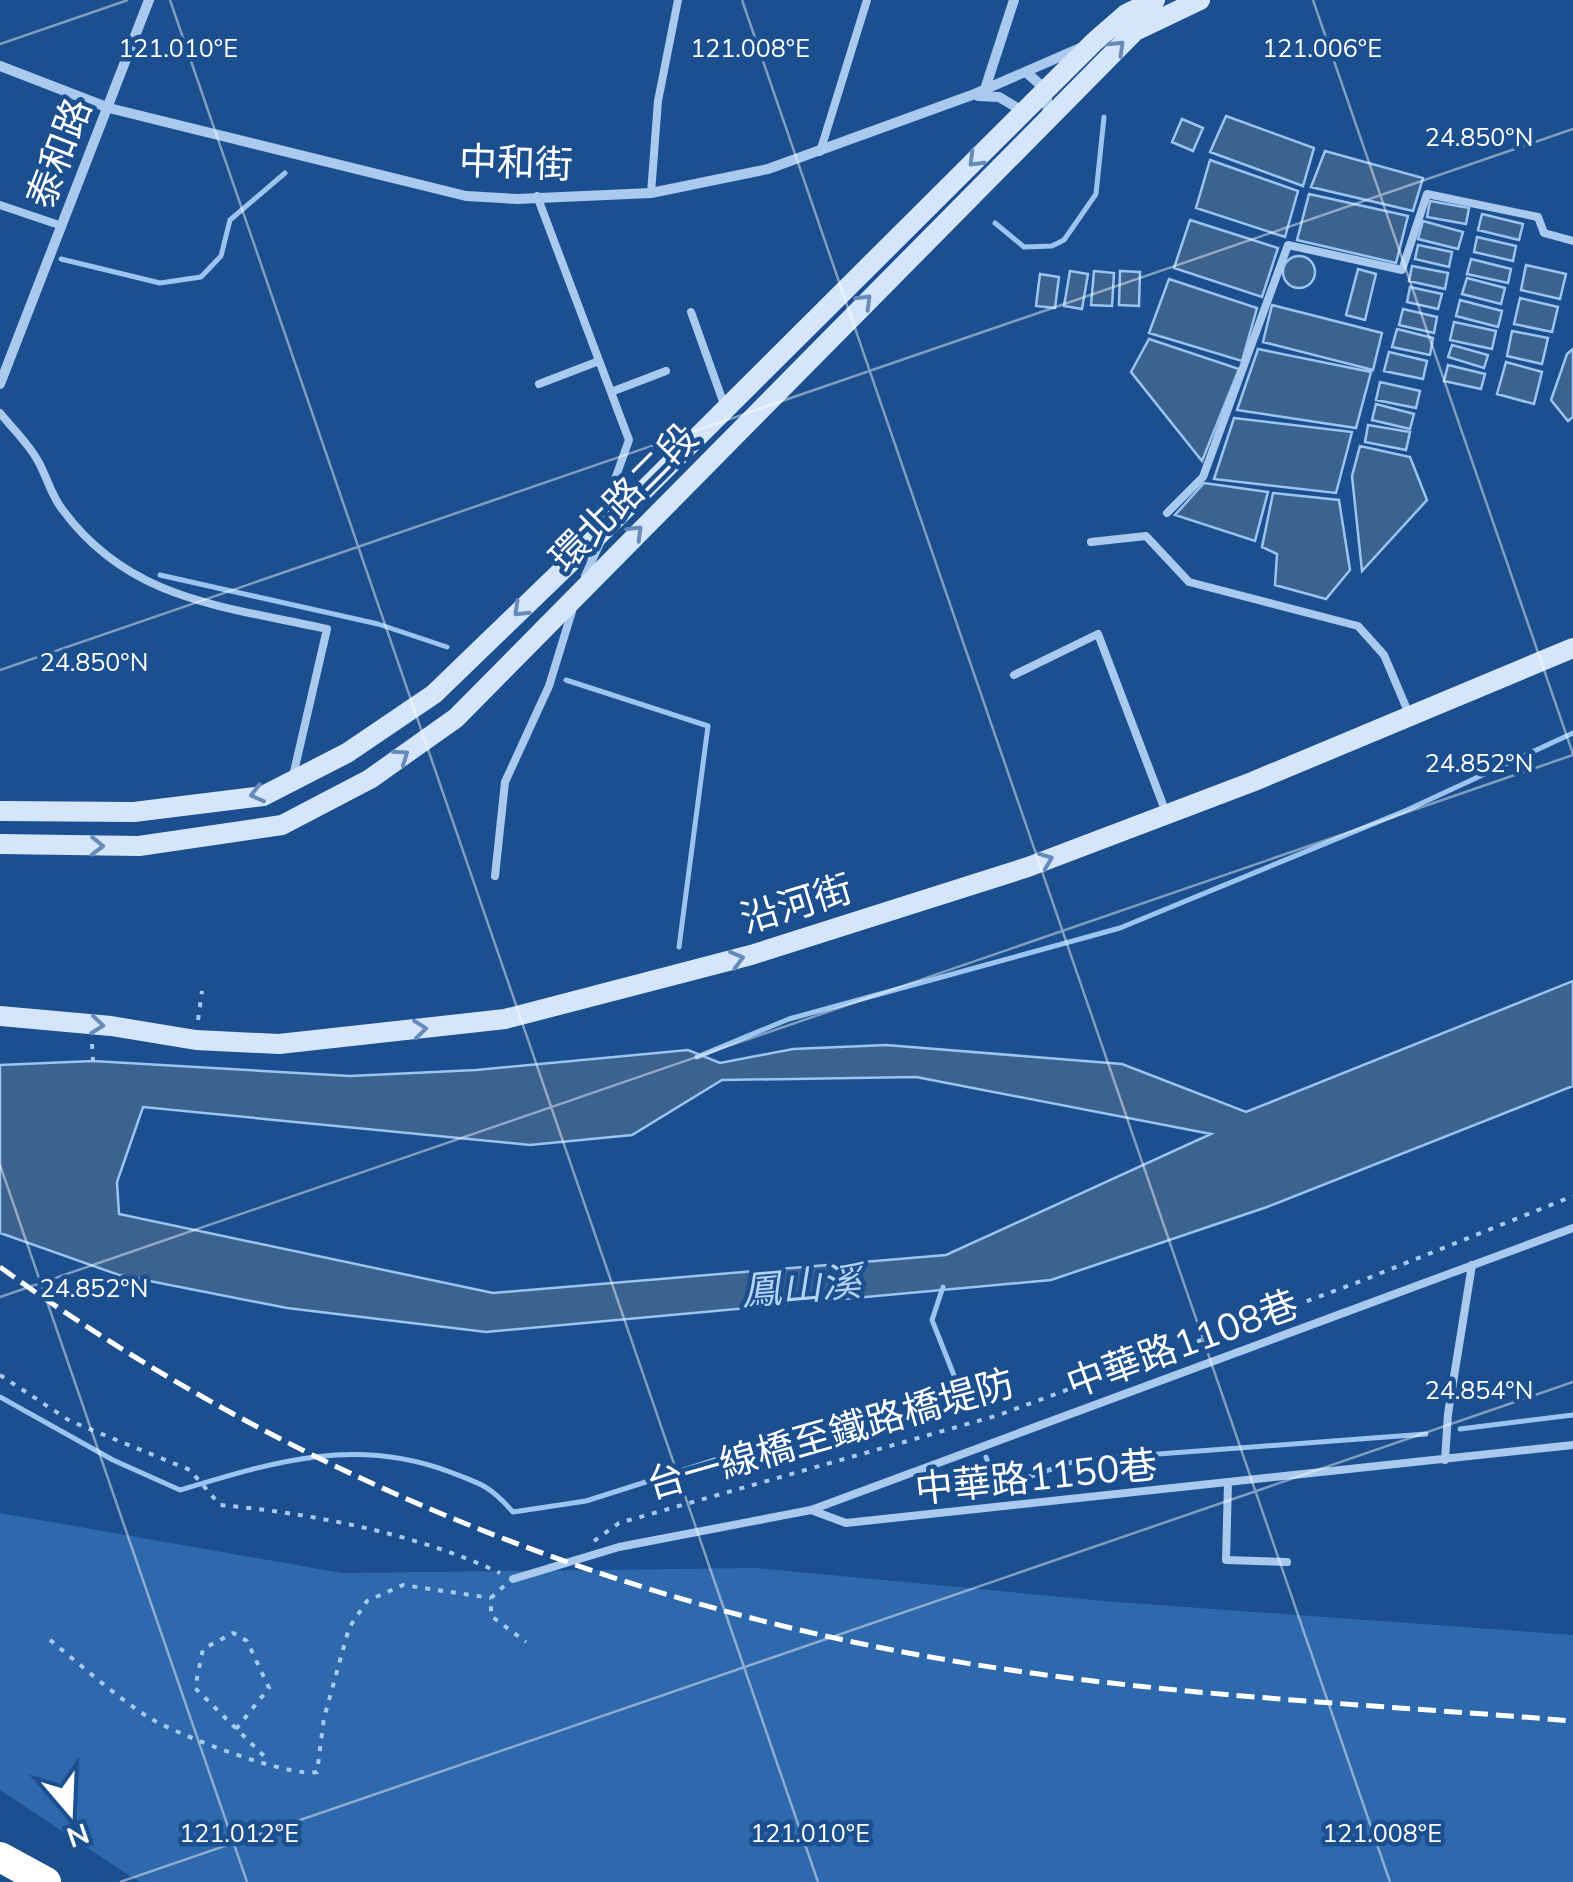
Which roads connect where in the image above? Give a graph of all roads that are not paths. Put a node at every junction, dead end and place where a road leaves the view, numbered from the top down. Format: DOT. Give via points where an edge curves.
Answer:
graph roads {
  1 [pos="150,0"];
  2 [pos="678,0"];
  3 [pos="867,0"];
  4 [pos="1014,0"];
  5 [pos="1155,0"];
  6 [pos="1200,0"];
  7 [pos="1094,42"];
  8 [pos="0,66"];
  9 [pos="1026,72"];
  10 [pos="985,89"];
  11 [pos="1046,90"];
  12 [pos="972,95"];
  13 [pos="109,108"];
  14 [pos="1023,112"];
  15 [pos="1050,114"];
  16 [pos="820,152"];
  17 [pos="651,193"];
  18 [pos="538,196"];
  19 [pos="0,205"];
  20 [pos="62,226"];
  21 [pos="1573,242"];
  22 [pos="691,312"];
  23 [pos="598,361"];
  24 [pos="4,363"];
  25 [pos="666,371"];
  26 [pos="0,384"];
  27 [pos="539,384"];
  28 [pos="610,392"];
  29 [pos="726,409"];
  30 [pos="0,413"];
  31 [pos="1168,513"];
  32 [pos="609,525"];
  33 [pos="1091,542"];
  34 [pos="579,590"];
  35 [pos="1573,648"];
  36 [pos="1014,675"];
  37 [pos="1409,714"];
  38 [pos="292,781"];
  39 [pos="0,812"];
  40 [pos="1167,814"];
  41 [pos="0,844"];
  42 [pos="496,876"];
  43 [pos="0,1016"];
  44 [pos="1573,1228"];
  45 [pos="1472,1265"];
  46 [pos="1573,1445"];
  47 [pos="1446,1460"];
  48 [pos="1228,1484"];
  49 [pos="811,1510"];
  50 [pos="1287,1562"];
  51 [pos="512,1579"];
  52 [pos="0,1857"];
  53 [pos="46,1882"];
  1 -- 13 [label="street, 泰和路"];
  2 -- 17 [label="lane" via="658,101"];
  3 -- 16 [label="lane"];
  4 -- 10 [label="street"];
  5 -- 7 [label="street, 環北路二段"];
  15 -- 6 [label="street, 環北路二段, one-way" via="1135,30"];
  7 -- 9 [label="street, 中和街"];
  7 -- 11 [label="street, 環北路二段"];
  8 -- 13 [label="street, 中和街"];
  9 -- 10 [label="street, 中和街"];
  9 -- 11 [label="street"];
  10 -- 12 [label="street, 中和街"];
  11 -- 14 [label="street, 環北路二段"];
  11 -- 15 [label="street"];
  12 -- 14 [label="street" via="999,97"];
  12 -- 16 [label="street, 中和街"];
  13 -- 18 [label="street, 中和街" via="466,196"];
  13 -- 20 [label="street, 泰和路"];
  14 -- 15 [label="street"];
  14 -- 29 [label="street, 環北路二段, one-way"];
  34 -- 15 [label="street, 環北路二段, one-way"];
  16 -- 17 [label="street, 中和街" via="768,170"];
  17 -- 18 [label="street, 中和街"];
  18 -- 23 [label="lane"];
  19 -- 20 [label="lane"];
  20 -- 24 [label="street, 泰和路"];
  21 -- 31 [label="lane" via="1544,233 1538,218 1427,194 1402,270 1288,244 1203,477"];
  22 -- 29 [label="lane"];
  23 -- 27 [label="lane"];
  23 -- 28 [label="lane"];
  24 -- 26 [label="street, 泰和路"];
  25 -- 28 [label="lane"];
  28 -- 32 [label="lane" via="630,440 614,482"];
  29 -- 32 [label="street, 環北路二段"];
  30 -- 38 [label="lane" via="38,459 59,506 90,544 140,580 176,595 327,629"];
  32 -- 34 [label="lane"];
  32 -- 38 [label="street, 環北路二段, one-way" via="434,694"];
  33 -- 37 [label="lane" via="1146,536 1189,582 1358,626 1384,655"];
  41 -- 34 [label="street, 環北路二段, one-way" via="139,846 282,826 370,779 456,718"];
  34 -- 42 [label="lane" via="549,686 505,782"];
  35 -- 37 [label="street, 沿河街"];
  36 -- 40 [label="lane" via="1098,634"];
  37 -- 40 [label="street, 沿河街"];
  38 -- 39 [label="street, 環北路二段, one-way" via="263,796 134,812"];
  43 -- 40 [label="street, 沿河街, one-way" via="279,1044 505,1019 751,955"];
  44 -- 45 [label="lane, 中華路1108巷"];
  45 -- 47 [label="lane"];
  45 -- 49 [label="lane, 中華路1108巷"];
  46 -- 47 [label="lane, 中華路1150巷"];
  47 -- 48 [label="lane, 中華路1150巷"];
  48 -- 49 [label="lane, 中華路1150巷" via="846,1524"];
  48 -- 50 [label="lane" via="1226,1560"];
  49 -- 51 [label="lane, 中華路1150巷" via="618,1548"];
  52 -- 53 [label="highway"];
}
